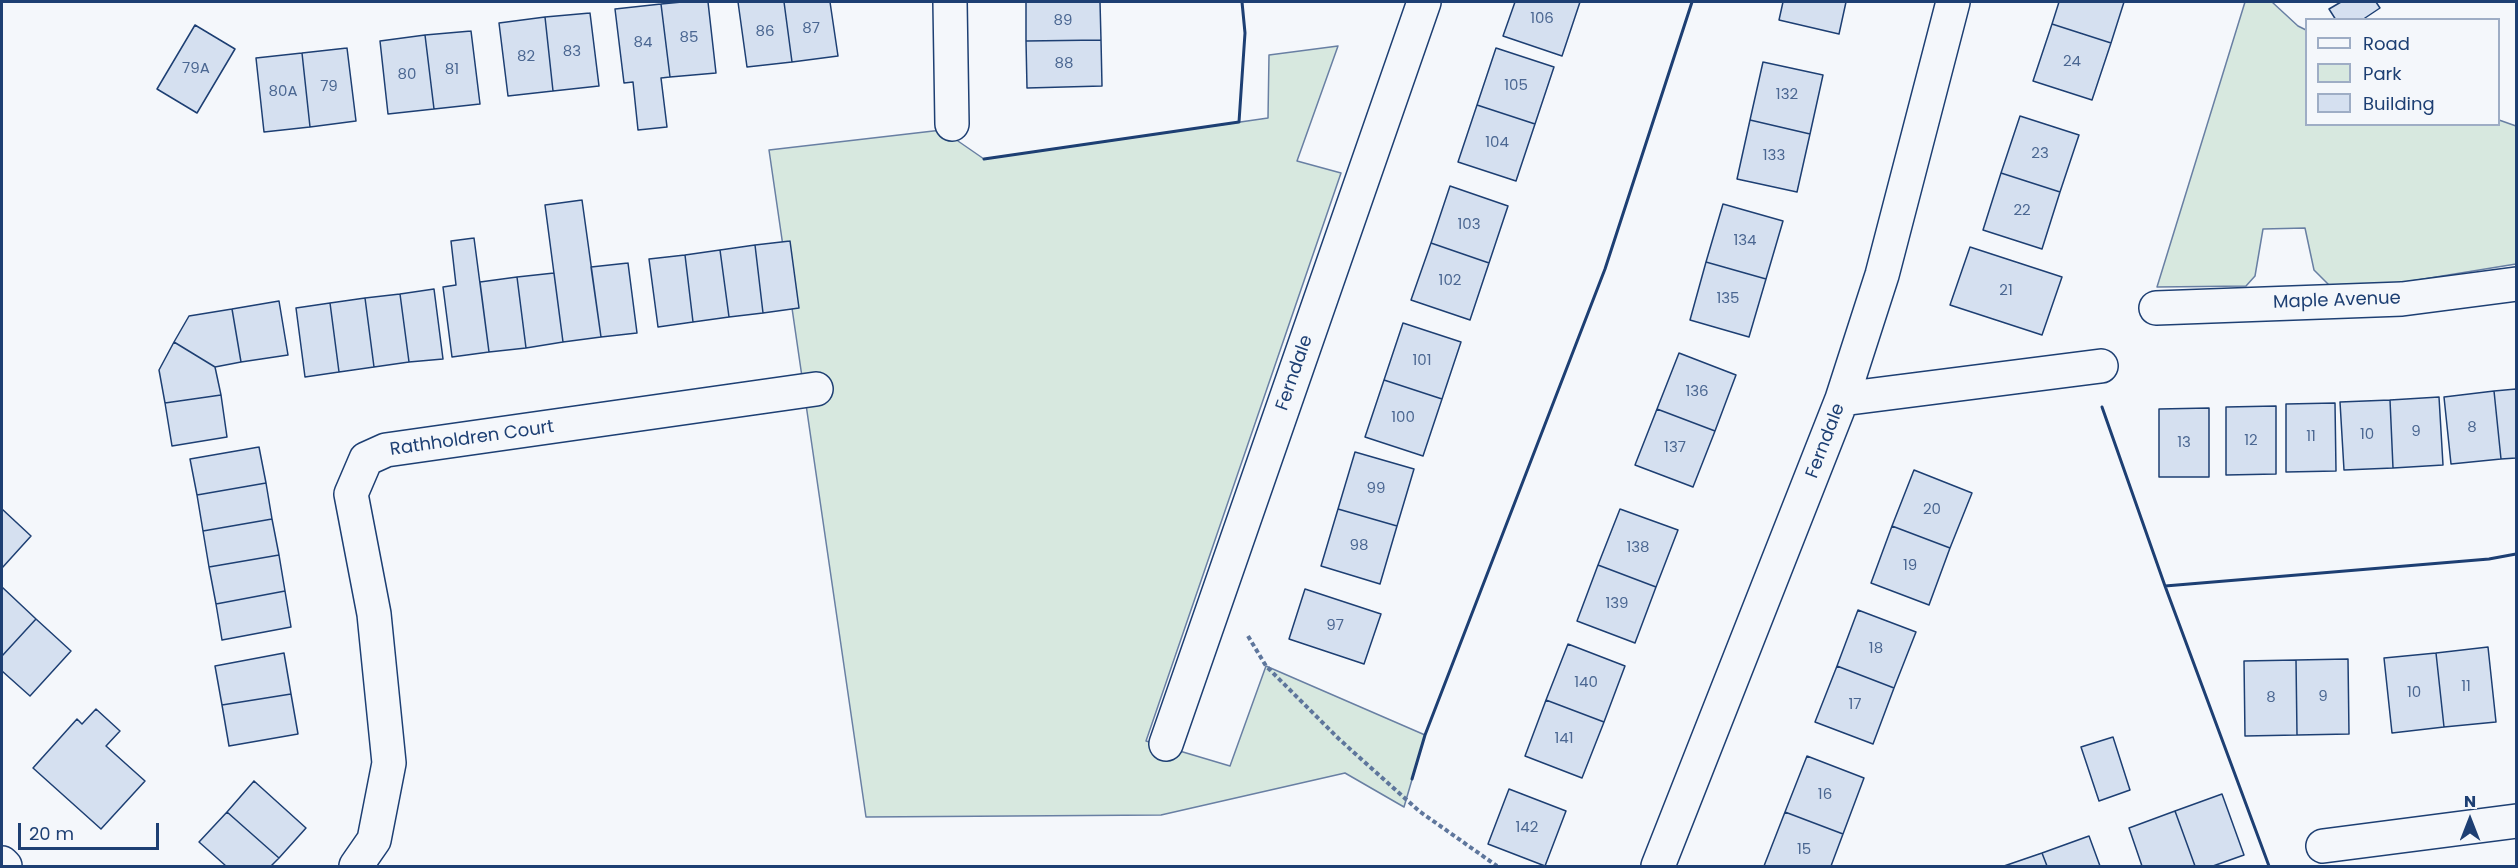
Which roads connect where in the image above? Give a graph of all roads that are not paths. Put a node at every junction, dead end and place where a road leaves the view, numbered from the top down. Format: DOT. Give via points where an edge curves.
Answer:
graph roads {
  1 [pos="951,2"];
  2 [pos="1424,2"];
  3 [pos="1953,2"];
  4 [pos="952,124"];
  5 [pos="2517,284"];
  6 [pos="2156,308"];
  7 [pos="2101,366"];
  8 [pos="816,389"];
  9 [pos="1842,399"];
  10 [pos="1166,744"];
  11 [pos="2517,821"];
  12 [pos="2323,846"];
  13 [pos="2,863"];
  14 [pos="5,867"];
  15 [pos="356,867"];
  16 [pos="1659,867"];
  1 -- 4 [label="street"];
  2 -- 10 [label="street, Ferndale"];
  3 -- 9 [label="street, Ferndale" via="1882,275"];
  5 -- 6 [label="street, Maple Avenue" via="2402,299"];
  7 -- 9 [label="street"];
  8 -- 15 [label="street, Rathholdren Court" via="386,450 366,459 351,495 374,614 389,763 374,840"];
  9 -- 16 [label="street, Ferndale"];
  11 -- 12 [label="street"];
  13 -- 14 [label="street"];
}
